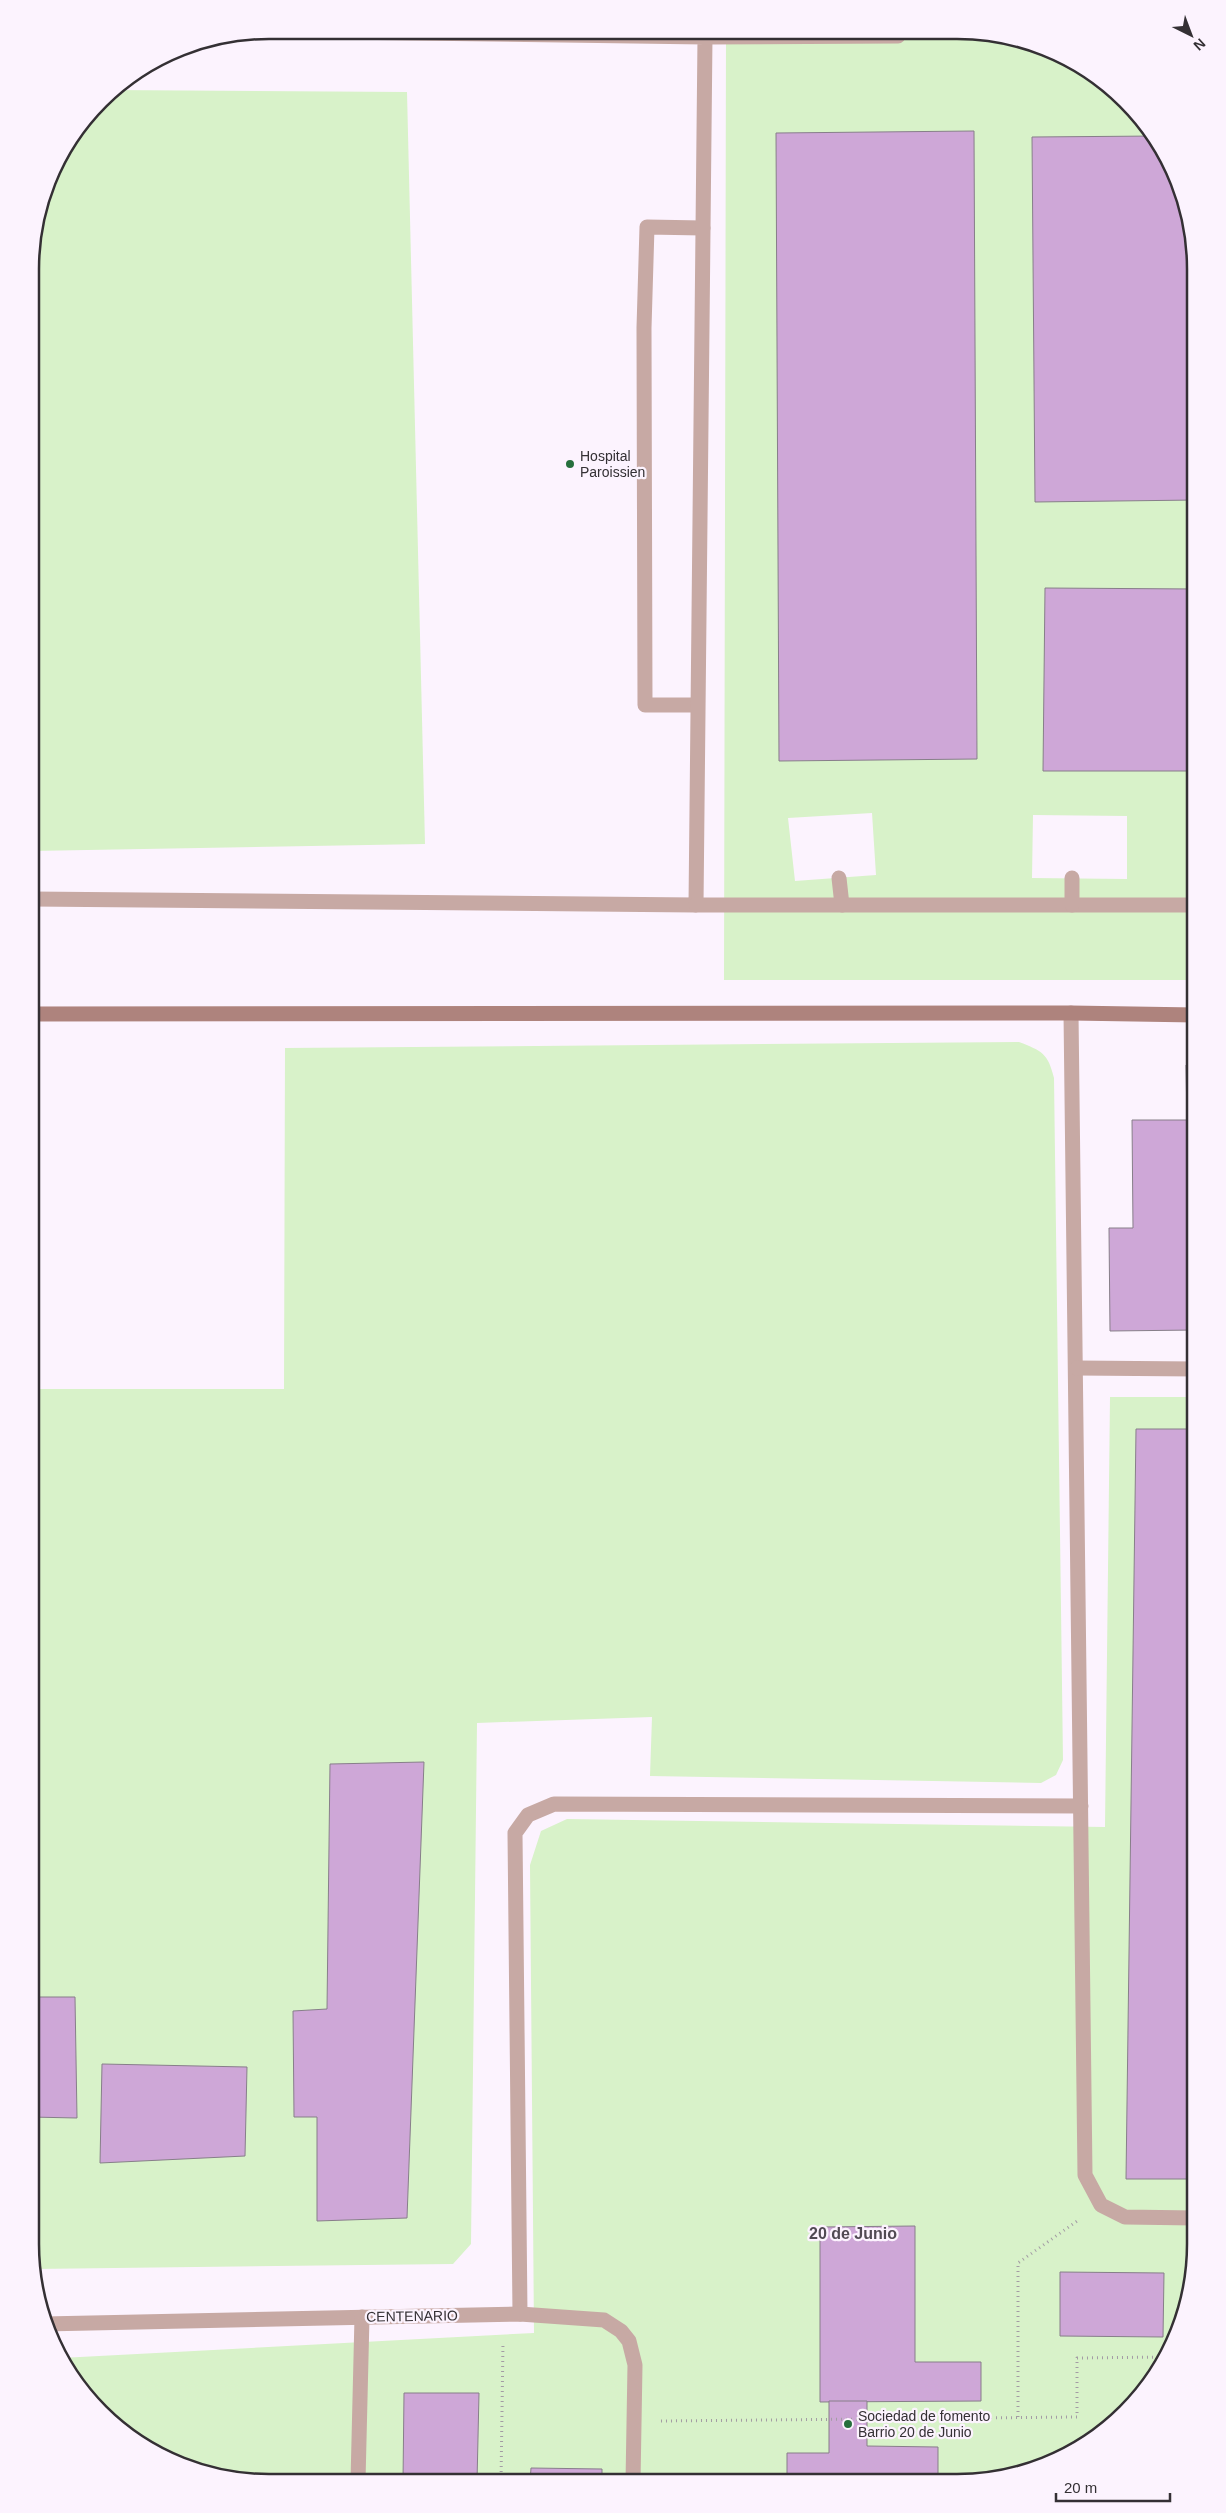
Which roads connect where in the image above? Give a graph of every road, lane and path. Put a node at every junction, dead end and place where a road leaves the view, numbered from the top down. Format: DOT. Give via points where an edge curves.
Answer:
graph roads {
  1 [pos="705,39"];
  2 [pos="703,228"];
  3 [pos="697,705"];
  4 [pos="839,878"];
  5 [pos="1072,878"];
  6 [pos="39,899"];
  7 [pos="696,905"];
  8 [pos="842,905"];
  9 [pos="1072,905"];
  10 [pos="1187,905"];
  11 [pos="1071,1013"];
  12 [pos="39,1014"];
  13 [pos="1187,1015"];
  14 [pos="1077,1368"];
  15 [pos="1187,1368"];
  16 [pos="1081,1806"];
  17 [pos="1100,2205"];
  18 [pos="1187,2218"];
  19 [pos="503,2314"];
  20 [pos="520,2314"];
  21 [pos="362,2317"];
  22 [pos="53,2324"];
  23 [pos="1157,2357"];
  24 [pos="1018,2417"];
  25 [pos="634,2421"];
  26 [pos="358,2474"];
  27 [pos="501,2474"];
  28 [pos="633,2474"];
  1 -- 2 [label="street"];
  2 -- 3 [label="street"];
  2 -- 3 [label="street" via="647,227 644,328 646,705"];
  3 -- 7 [label="street"];
  4 -- 8 [label="street"];
  5 -- 9 [label="street"];
  6 -- 7 [label="street"];
  7 -- 8 [label="street"];
  8 -- 9 [label="street"];
  9 -- 10 [label="street"];
  11 -- 12 [label="street"];
  11 -- 13 [label="street"];
  11 -- 14 [label="street"];
  14 -- 15 [label="street"];
  14 -- 16 [label="street"];
  16 -- 17 [label="street" via="1085,2175"];
  16 -- 20 [label="street" via="554,1804 528,1815 515,1833"];
  17 -- 18 [label="street" via="1125,2217"];
  17 -- 24 [label="path" via="1018,2262"];
  19 -- 20 [label="street, CENTENARIO"];
  19 -- 21 [label="street, CENTENARIO"];
  19 -- 27 [label="path"];
  20 -- 25 [label="street, CENTENARIO" via="604,2320 621,2331 629,2341 635,2365"];
  21 -- 22 [label="street, CENTENARIO"];
  21 -- 26 [label="street"];
  23 -- 24 [label="path" via="1077,2358 1077,2417"];
  24 -- 25 [label="path"];
  25 -- 28 [label="street, CENTENARIO"];
}
